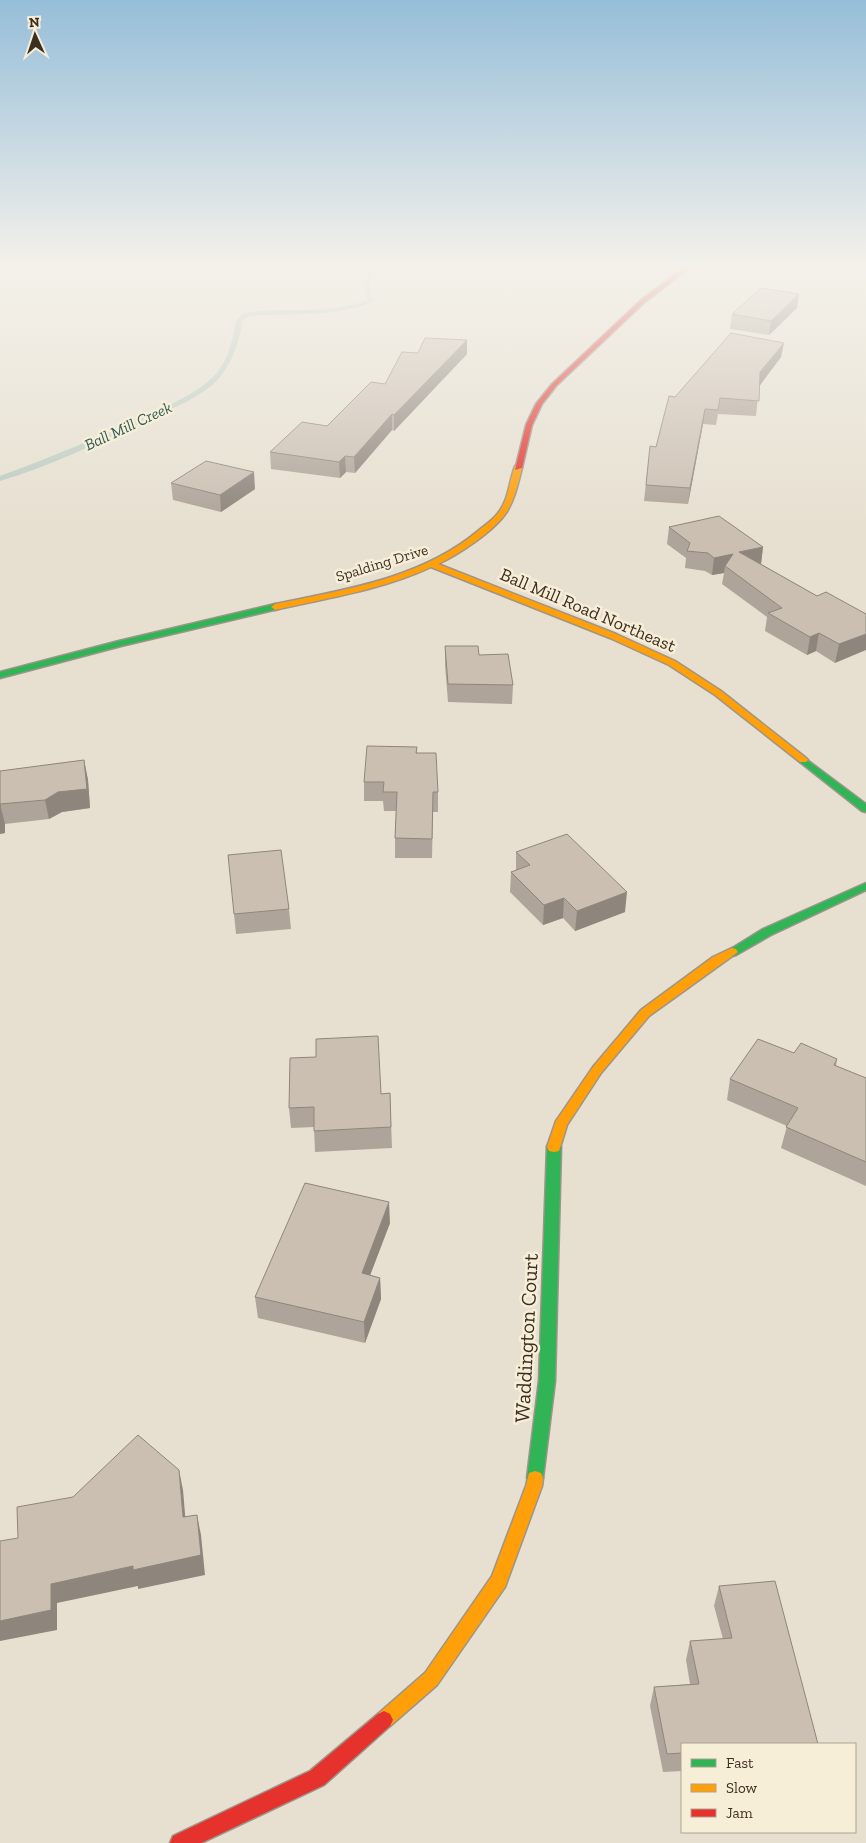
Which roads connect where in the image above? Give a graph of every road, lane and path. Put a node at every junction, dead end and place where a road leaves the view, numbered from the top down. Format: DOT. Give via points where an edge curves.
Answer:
graph roads {
  1 [pos="591,350"];
  2 [pos="433,564"];
  3 [pos="0,675"];
  4 [pos="866,809"];
  5 [pos="866,886"];
  6 [pos="180,1843"];
  1 -- 2 [label="street, Spalding Drive" via="539,404 529,425 511,494 503,512 475,540"];
  2 -- 3 [label="street, Spalding Drive" via="371,585"];
  2 -- 4 [label="street, Ball Mill Road Northeast" via="613,636 672,664 718,692"];
  5 -- 6 [label="street, Waddington Court" via="716,960 645,1013 597,1070 561,1124 552,1152 547,1381 534,1486 499,1581 431,1679 317,1778"];
}
